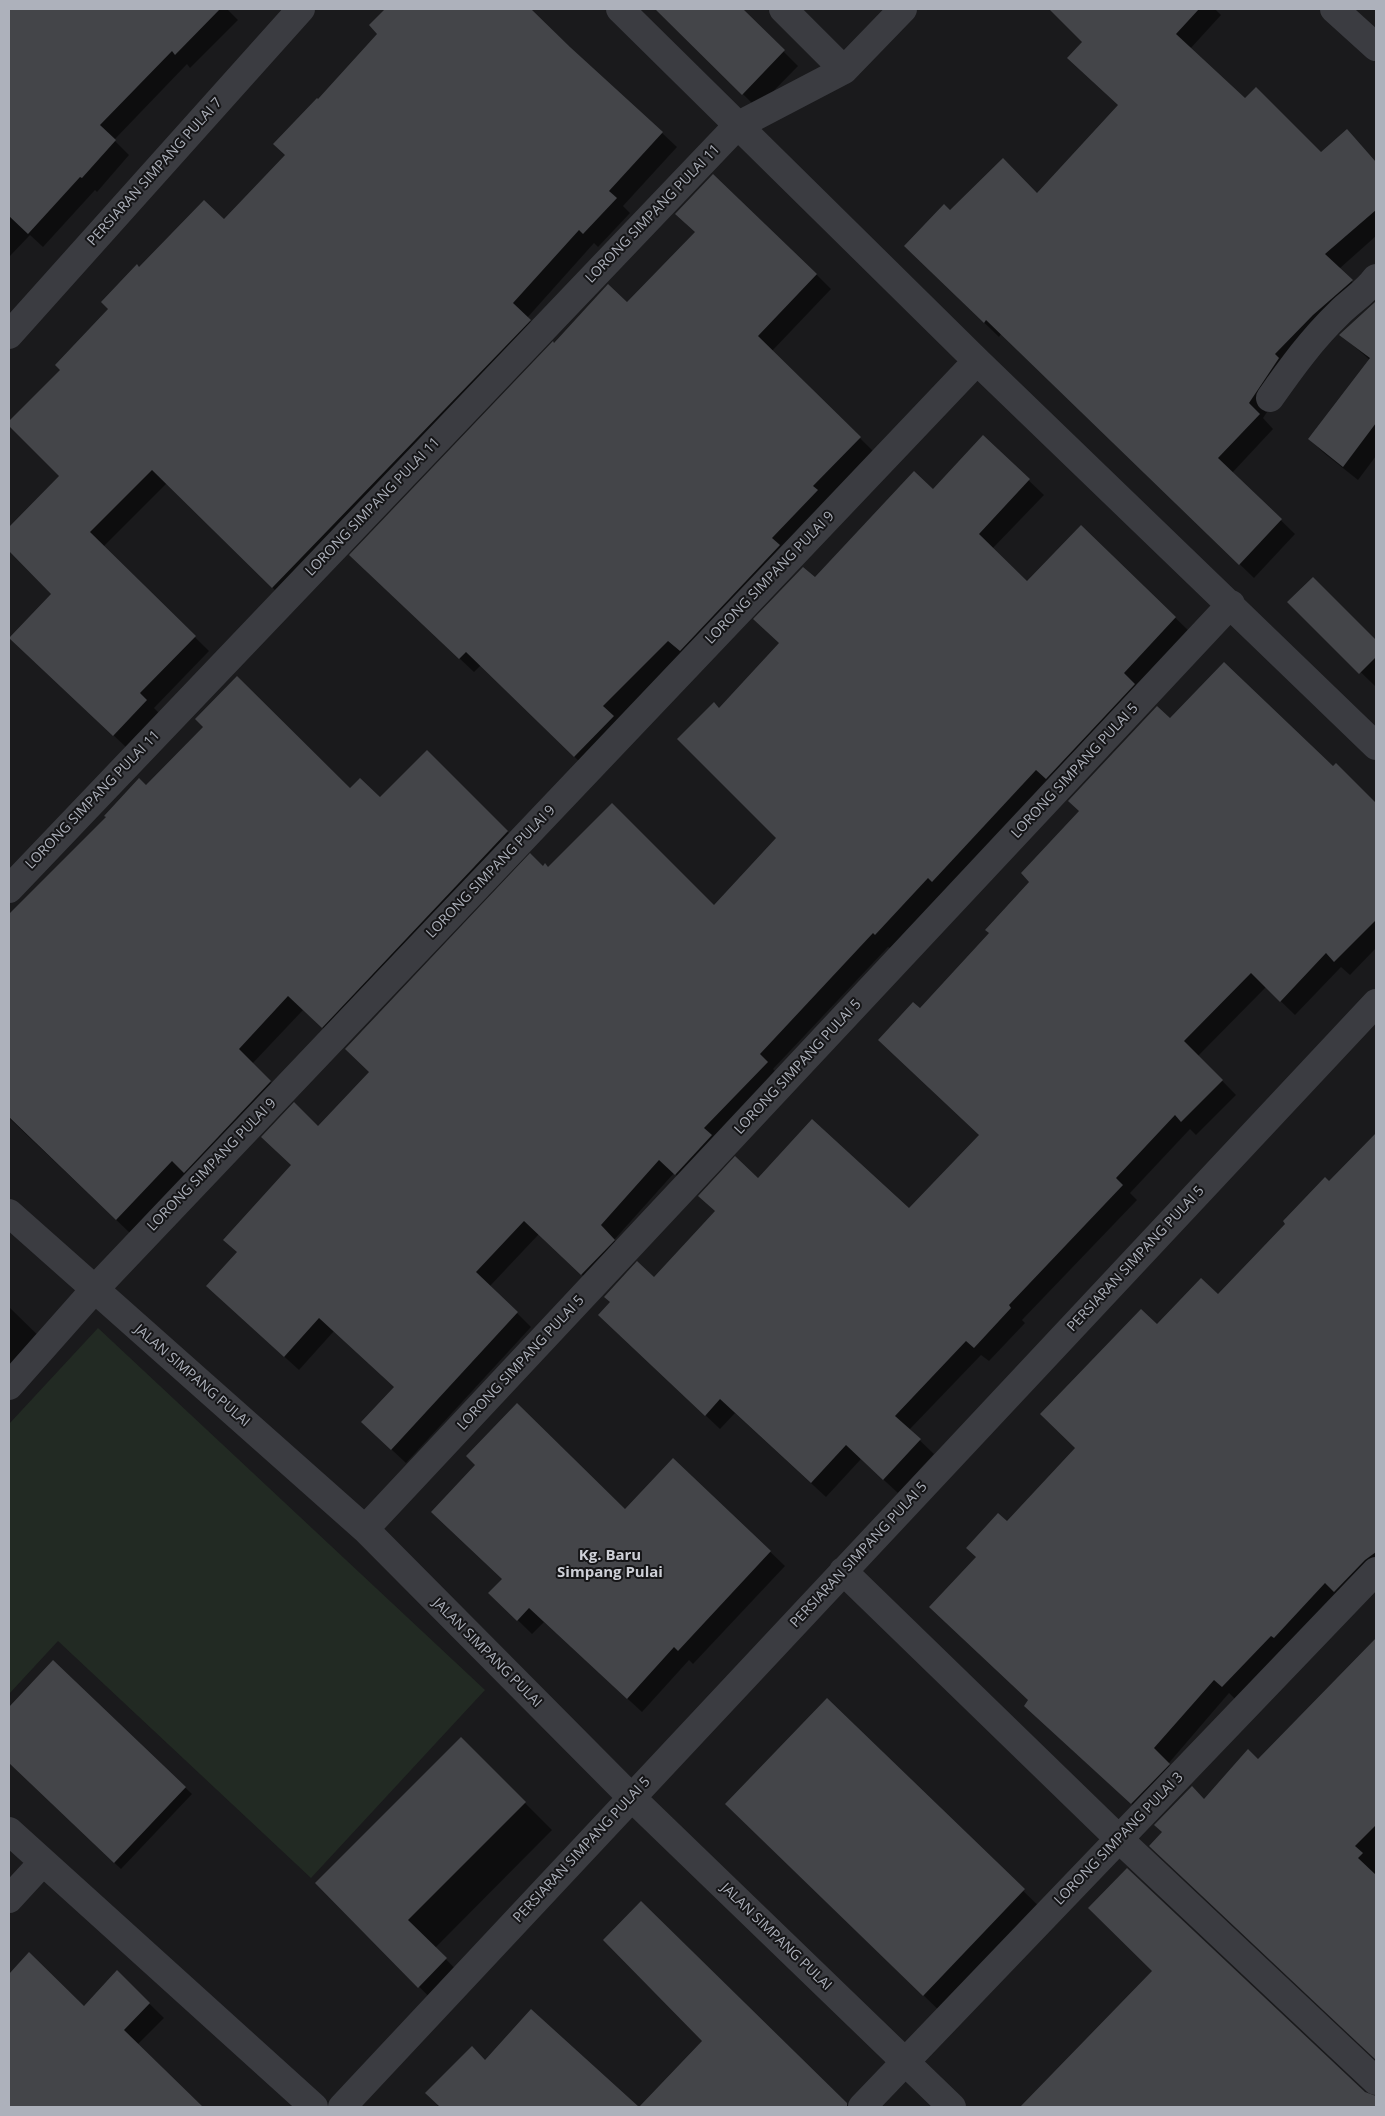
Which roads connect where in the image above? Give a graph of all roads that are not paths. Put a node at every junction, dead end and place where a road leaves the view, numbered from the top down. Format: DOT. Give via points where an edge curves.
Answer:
graph roads {
  1 [pos="301,9"];
  2 [pos="620,9"];
  3 [pos="783,9"];
  4 [pos="903,9"];
  5 [pos="1334,9"];
  6 [pos="1376,47"];
  7 [pos="844,70"];
  8 [pos="737,126"];
  9 [pos="1376,278"];
  10 [pos="9,335"];
  11 [pos="977,361"];
  12 [pos="1270,398"];
  13 [pos="1231,604"];
  14 [pos="1376,746"];
  15 [pos="9,889"];
  16 [pos="1376,1003"];
  17 [pos="9,1213"];
  18 [pos="94,1290"];
  19 [pos="9,1386"];
  20 [pos="365,1529"];
  21 [pos="843,1571"];
  22 [pos="1376,1571"];
  23 [pos="631,1798"];
  24 [pos="9,1831"];
  25 [pos="1119,1839"];
  26 [pos="43,1862"];
  27 [pos="9,1899"];
  28 [pos="905,2061"];
  29 [pos="1376,2081"];
  30 [pos="314,2107"];
  31 [pos="342,2107"];
  32 [pos="862,2107"];
  33 [pos="952,2107"];
  1 -- 10 [label="street, PERSIARAN SIMPANG PULAI 7"];
  2 -- 8 [label="street"];
  3 -- 7 [label="street"];
  4 -- 7 [label="street, LORONG SIMPANG PULAI 11"];
  5 -- 6 [label="street"];
  7 -- 8 [label="street, LORONG SIMPANG PULAI 11"];
  8 -- 11 [label="street"];
  8 -- 15 [label="street, LORONG SIMPANG PULAI 11"];
  9 -- 12 [label="street" via="1302,352"];
  11 -- 13 [label="street"];
  11 -- 18 [label="street, LORONG SIMPANG PULAI 9"];
  13 -- 14 [label="street"];
  13 -- 20 [label="street, LORONG SIMPANG PULAI 5"];
  16 -- 21 [label="street, PERSIARAN SIMPANG PULAI 5"];
  17 -- 18 [label="street, JALAN SIMPANG PULAI"];
  18 -- 19 [label="street, LORONG SIMPANG PULAI 9"];
  18 -- 20 [label="street, JALAN SIMPANG PULAI"];
  20 -- 23 [label="street, JALAN SIMPANG PULAI"];
  21 -- 23 [label="street, PERSIARAN SIMPANG PULAI 5"];
  21 -- 25 [label="street"];
  22 -- 25 [label="street, LORONG SIMPANG PULAI 3"];
  23 -- 28 [label="street, JALAN SIMPANG PULAI"];
  23 -- 31 [label="street, PERSIARAN SIMPANG PULAI 5"];
  24 -- 26 [label="street"];
  25 -- 28 [label="street, LORONG SIMPANG PULAI 3"];
  25 -- 29 [label="street"];
  26 -- 27 [label="street"];
  26 -- 30 [label="street"];
  28 -- 32 [label="street, LORONG SIMPANG PULAI 3"];
  28 -- 33 [label="street, JALAN SIMPANG PULAI"];
}
